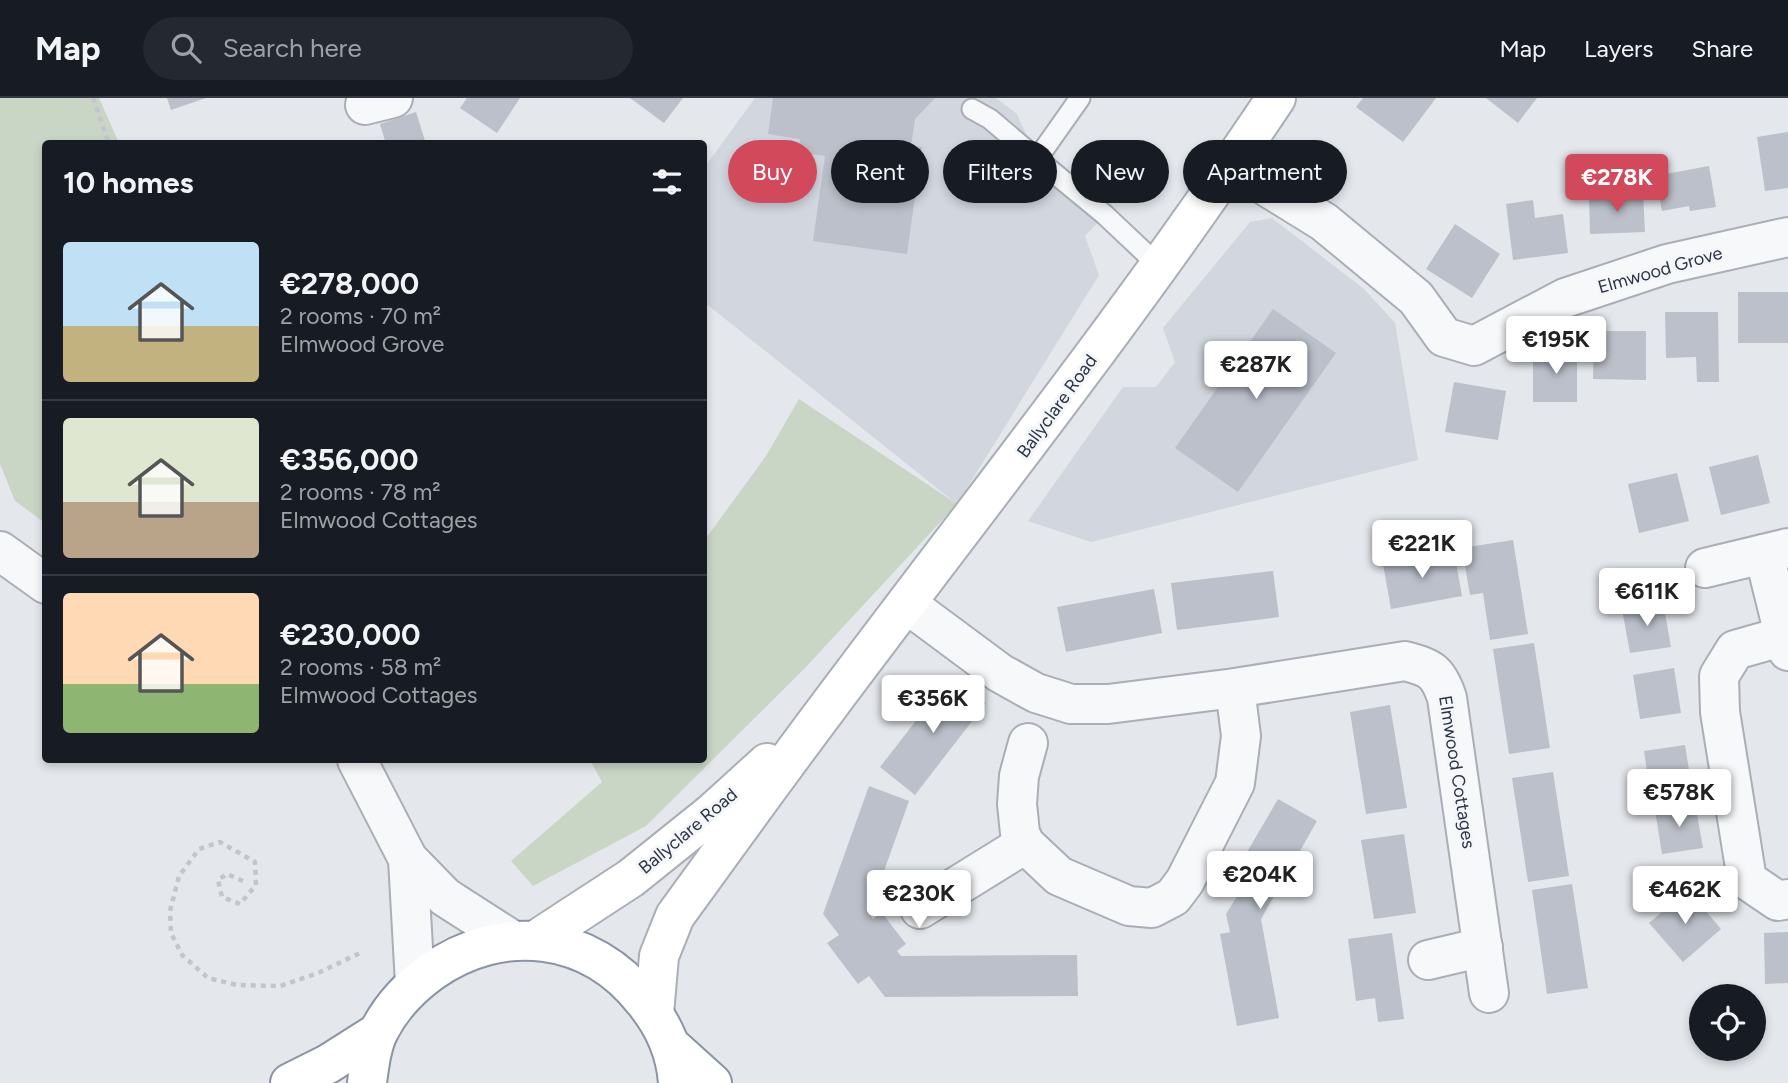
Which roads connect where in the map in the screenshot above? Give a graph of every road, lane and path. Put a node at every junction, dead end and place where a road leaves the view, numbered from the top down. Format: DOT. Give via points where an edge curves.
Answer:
graph roads {
  1 [pos="93,98"];
  2 [pos="1080,98"];
  3 [pos="1276,98"];
  4 [pos="972,109"];
  5 [pos="108,140"];
  6 [pos="1015,140"];
  7 [pos="1050,140"];
  8 [pos="1248,140"];
  9 [pos="1057,175"];
  10 [pos="1204,203"];
  11 [pos="1293,203"];
  12 [pos="1788,237"];
  13 [pos="1159,266"];
  14 [pos="0,551"];
  15 [pos="1776,551"];
  16 [pos="1705,568"];
  17 [pos="42,581"];
  18 [pos="907,604"];
  19 [pos="1786,644"];
  20 [pos="1235,688"];
  21 [pos="828,707"];
  22 [pos="1028,743"];
  23 [pos="359,763"];
  24 [pos="1025,844"];
  25 [pos="408,859"];
  26 [pos="243,881"];
  27 [pos="1788,900"];
  28 [pos="920,909"];
  29 [pos="524,940"];
  30 [pos="1483,947"];
  31 [pos="360,953"];
  32 [pos="1428,960"];
  33 [pos="415,984"];
  34 [pos="1489,992"];
  35 [pos="662,1030"];
  36 [pos="377,1033"];
  37 [pos="290,1083"];
  38 [pos="367,1083"];
  39 [pos="678,1083"];
  40 [pos="712,1083"];
  1 -- 5 [label="path"];
  2 -- 7 [label="lane"];
  3 -- 8 [label="main road, Ballyclare Road"];
  4 -- 6 [label="lane"];
  9 -- 13 [label="lane"];
  10 -- 13 [label="main road, Ballyclare Road"];
  11 -- 12 [label="street, Elmwood Grove" via="1324,222 1416,298 1444,337 1474,346 1565,298 1667,264"];
  13 -- 18 [label="main road, Ballyclare Road"];
  14 -- 17 [label="street"];
  15 -- 16 [label="street"];
  15 -- 19 [label="street"];
  18 -- 20 [label="street, Elmwood Cottages" via="1000,673 1036,693 1071,704 1108,704"];
  18 -- 21 [label="main road, Ballyclare Road"];
  19 -- 27 [label="street" via="1735,650 1719,676 1720,712 1747,880 1778,901"];
  20 -- 24 [label="street" via="1241,736 1235,783 1185,881 1172,897 1152,908 1129,906 1059,876"];
  20 -- 30 [label="street, Elmwood Cottages" via="1405,662 1428,667 1441,679"];
  21 -- 29 [label="main road, Ballyclare Road" via="712,813 631,878"];
  21 -- 35 [label="main road, Ballyclare Road" via="676,916 659,956"];
  22 -- 24 [label="street" via="1017,804"];
  23 -- 25 [label="street"];
  24 -- 28 [label="street"];
  25 -- 29 [label="street" via="445,897"];
  25 -- 33 [label="street"];
  26 -- 31 [label="path" via="227,874 218,880 222,897 240,904 256,886 255,862 220,842 199,849 179,876 170,911 171,933 182,955 208,978 237,985 280,986"];
  29 -- 33 [label="main road" via="488,944 452,958"];
  29 -- 35 [label="main road" via="570,947 598,959 629,982"];
  30 -- 32 [label="street"];
  30 -- 34 [label="street, Elmwood Cottages"];
  33 -- 36 [label="main road"];
  35 -- 39 [label="main road"];
  35 -- 40 [label="main road"];
  36 -- 37 [label="main road"];
  36 -- 38 [label="main road"];
}
